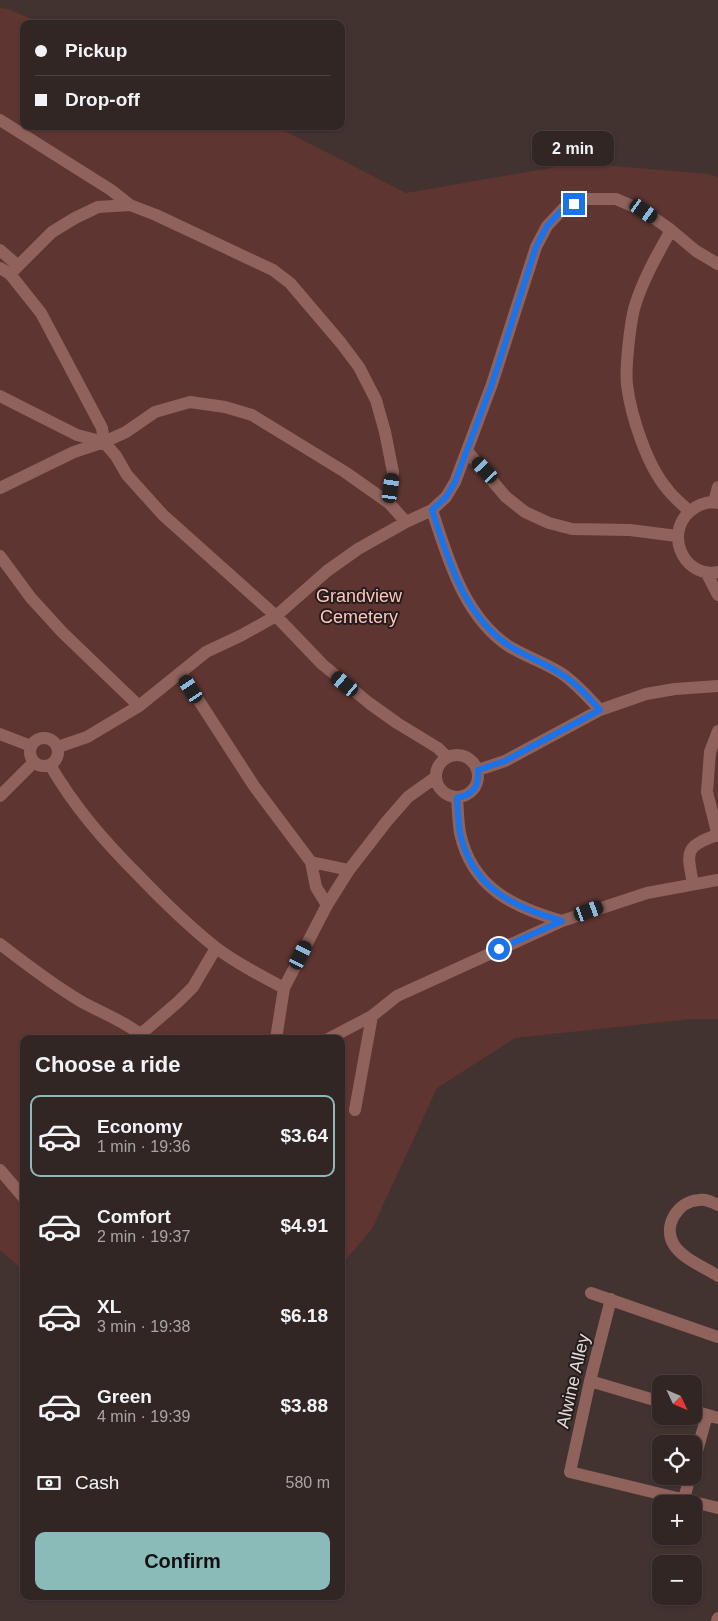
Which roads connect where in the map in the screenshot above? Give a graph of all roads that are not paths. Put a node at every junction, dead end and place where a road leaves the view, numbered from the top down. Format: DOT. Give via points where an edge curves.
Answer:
graph roads {
  1 [pos="0,120"];
  2 [pos="130,205"];
  3 [pos="671,230"];
  4 [pos="0,250"];
  5 [pos="718,264"];
  6 [pos="9,269"];
  7 [pos="0,396"];
  8 [pos="104,442"];
  9 [pos="467,451"];
  10 [pos="718,487"];
  11 [pos="0,488"];
  12 [pos="716,502"];
  13 [pos="389,503"];
  14 [pos="432,510"];
  15 [pos="690,511"];
  16 [pos="406,522"];
  17 [pos="677,536"];
  18 [pos="0,556"];
  19 [pos="712,572"];
  20 [pos="718,595"];
  21 [pos="276,616"];
  22 [pos="181,673"];
  23 [pos="718,686"];
  24 [pos="139,706"];
  25 [pos="600,710"];
  26 [pos="718,731"];
  27 [pos="0,734"];
  28 [pos="31,746"];
  29 [pos="58,747"];
  30 [pos="447,757"];
  31 [pos="34,762"];
  32 [pos="50,764"];
  33 [pos="478,770"];
  34 [pos="436,777"];
  35 [pos="0,796"];
  36 [pos="457,798"];
  37 [pos="718,835"];
  38 [pos="311,862"];
  39 [pos="350,870"];
  40 [pos="718,880"];
  41 [pos="693,884"];
  42 [pos="327,905"];
  43 [pos="562,921"];
  44 [pos="0,944"];
  45 [pos="216,948"];
  46 [pos="284,988"];
  47 [pos="372,1016"];
  48 [pos="137,1035"];
  49 [pos="139,1035"];
  50 [pos="277,1035"];
  51 [pos="336,1035"];
  52 [pos="355,1110"];
  53 [pos="0,1170"];
  54 [pos="20,1193"];
  55 [pos="718,1204"];
  56 [pos="718,1276"];
  57 [pos="591,1294"];
  58 [pos="611,1300"];
  59 [pos="718,1337"];
  60 [pos="590,1380"];
  61 [pos="652,1399"];
  62 [pos="712,1417"];
  63 [pos="702,1442"];
  64 [pos="667,1495"];
  65 [pos="702,1504"];
  66 [pos="718,1508"];
  1 -- 2 [label="street"];
  2 -- 6 [label="street" via="98,207 75,218 52,232"];
  2 -- 13 [label="street" via="273,270 290,283 359,367 376,400 393,472"];
  3 -- 5 [label="street"];
  3 -- 9 [label="street" via="644,211 616,199 585,199 563,209 547,226 536,247"];
  3 -- 15 [label="street" via="651,266 634,309 627,383 637,429 651,463 667,490"];
  4 -- 6 [label="street"];
  6 -- 8 [label="street" via="41,313 102,428"];
  7 -- 8 [label="street" via="77,435"];
  8 -- 11 [label="street" via="74,452"];
  8 -- 13 [label="street" via="126,432 154,412 190,402 226,407 252,415"];
  8 -- 21 [label="street" via="126,475 163,515"];
  9 -- 14 [label="street" via="455,482 446,497"];
  9 -- 17 [label="street" via="506,497 525,512 549,523 572,529 630,530"];
  10 -- 12 [label="street"];
  12 -- 15 [label="street" via="702,504"];
  13 -- 16 [label="street"];
  14 -- 16 [label="street"];
  14 -- 25 [label="street" via="457,580 472,608 488,628 510,646 562,674"];
  15 -- 17 [label="street"];
  16 -- 21 [label="street" via="327,571"];
  17 -- 19 [label="street" via="684,557 692,566"];
  18 -- 24 [label="street" via="63,633"];
  19 -- 20 [label="street"];
  21 -- 22 [label="street" via="206,652"];
  21 -- 30 [label="street" via="322,664 369,703"];
  22 -- 24 [label="street"];
  22 -- 38 [label="street" via="254,786"];
  23 -- 25 [label="street" via="674,688"];
  24 -- 29 [label="street" via="87,737"];
  25 -- 33 [label="street" via="505,761"];
  26 -- 37 [label="street" via="710,752 707,792"];
  27 -- 28 [label="street"];
  28 -- 29 [label="street" via="45,737"];
  28 -- 31 [label="street" via="30,755"];
  29 -- 32 [label="street" via="56,760"];
  30 -- 33 [label="street" via="466,757"];
  30 -- 34 [label="street" via="438,766"];
  31 -- 32 [label="street"];
  31 -- 35 [label="street"];
  32 -- 45 [label="street" via="78,808 106,842"];
  33 -- 36 [label="street" via="474,789"];
  34 -- 36 [label="street" via="439,788 446,795"];
  34 -- 39 [label="street" via="408,797"];
  36 -- 43 [label="street" via="460,833 470,862 483,879 495,892 523,908"];
  37 -- 41 [label="street" via="696,844 690,851"];
  38 -- 39 [label="street"];
  38 -- 42 [label="street" via="316,887"];
  39 -- 42 [label="street"];
  40 -- 41 [label="street"];
  41 -- 43 [label="street" via="647,893"];
  42 -- 46 [label="street"];
  43 -- 47 [label="street" via="397,996"];
  44 -- 48 [label="street" via="44,978 126,1024"];
  45 -- 46 [label="street"];
  45 -- 49 [label="street" via="194,986"];
  46 -- 50 [label="street"];
  47 -- 51 [label="street"];
  47 -- 52 [label="street"];
  53 -- 54 [label="street"];
  55 -- 56 [label="street" via="700,1200 690,1202 674,1214 669,1233 680,1252"];
  57 -- 58 [label="street"];
  58 -- 59 [label="street"];
  58 -- 60 [label="street, Alwine Alley"];
  60 -- 61 [label="street"];
  60 -- 64 [label="street, Alwine Alley" via="570,1472"];
  62 -- 63 [label="street"];
  65 -- 66 [label="street"];
}
